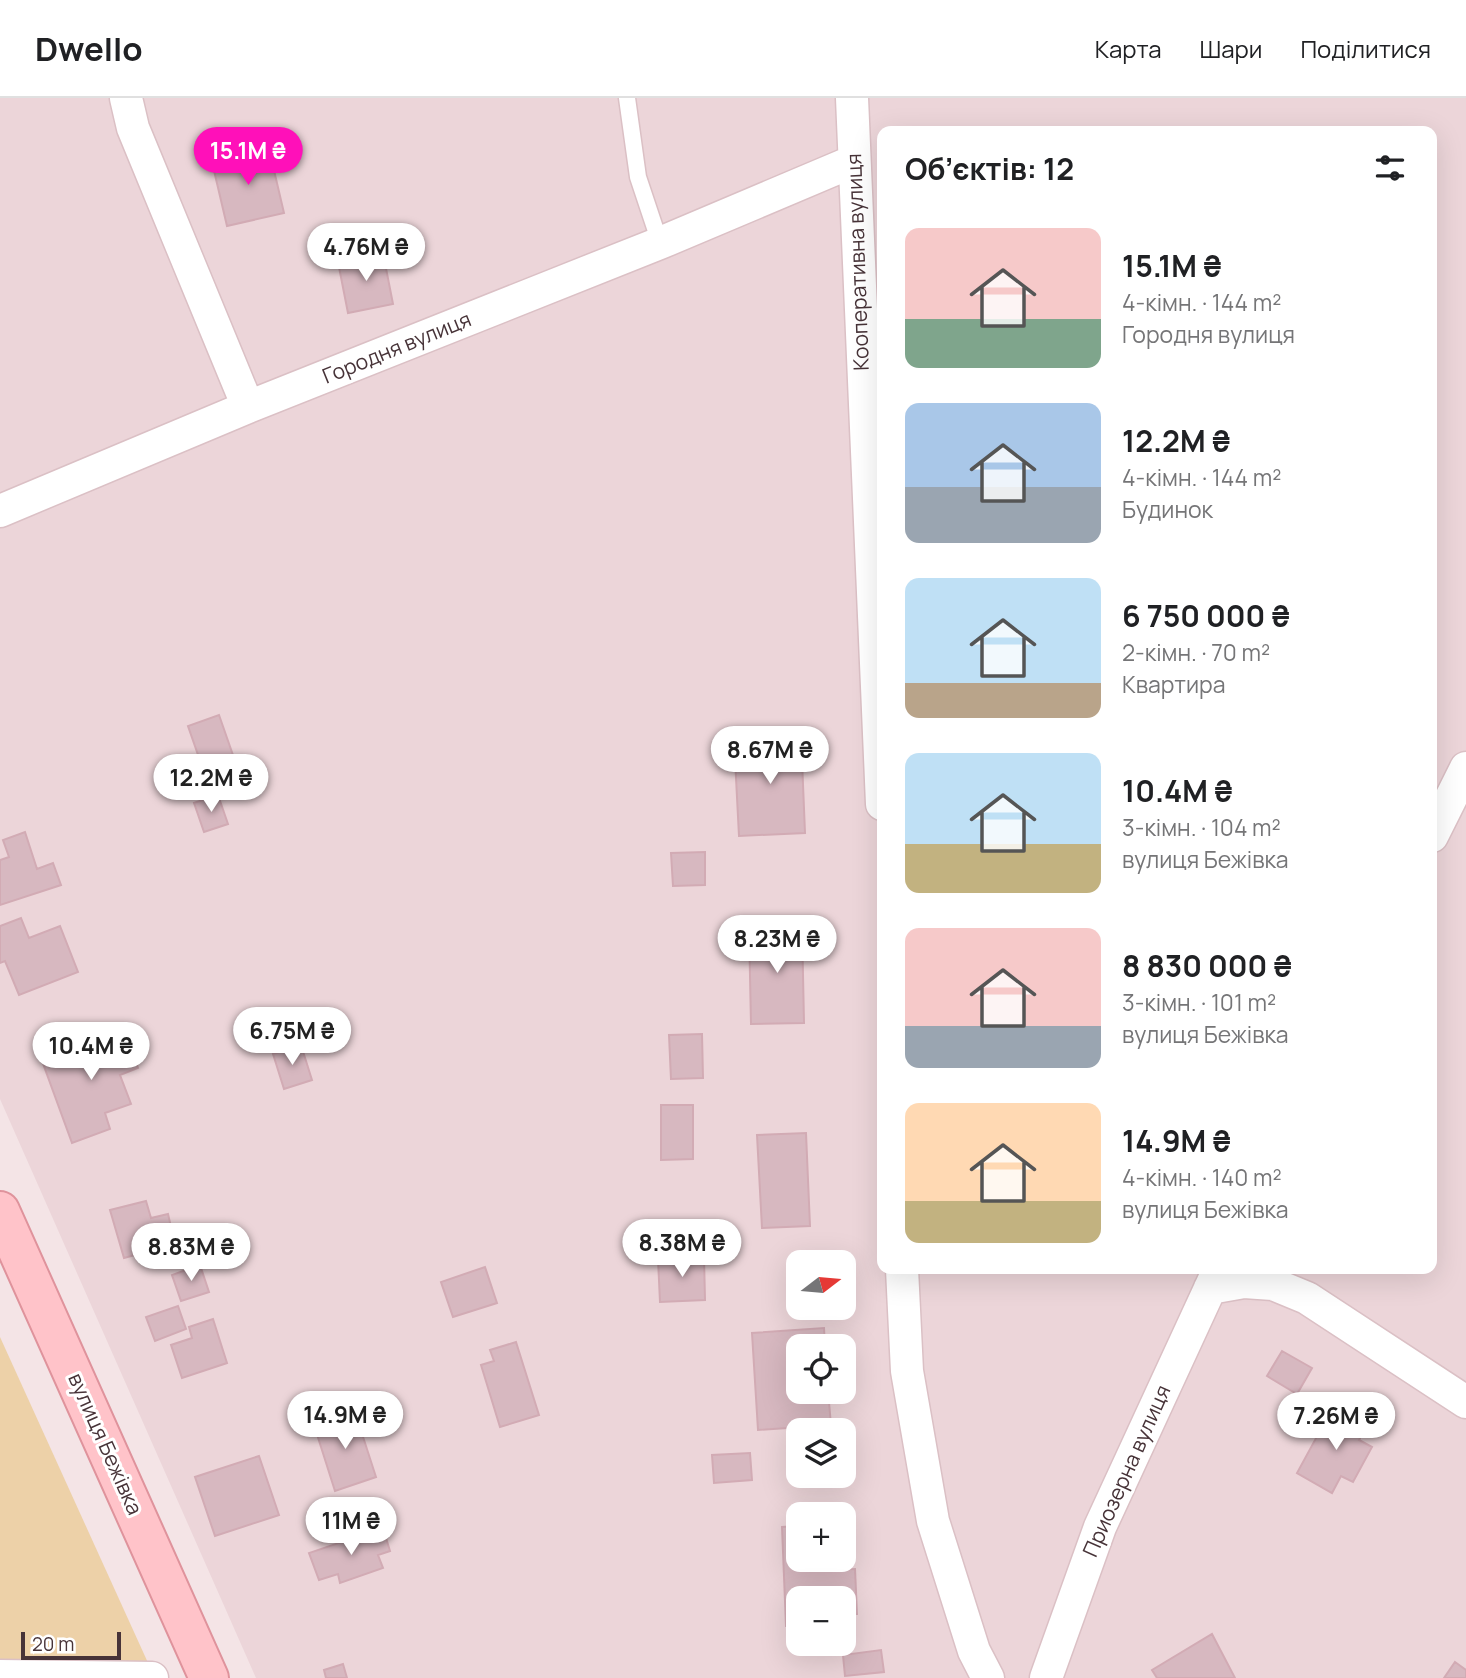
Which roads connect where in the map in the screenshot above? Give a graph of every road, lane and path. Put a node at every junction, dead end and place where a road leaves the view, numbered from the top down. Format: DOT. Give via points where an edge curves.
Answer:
graph roads {
  1 [pos="126,98"];
  2 [pos="626,98"];
  3 [pos="852,98"];
  4 [pos="854,161"];
  5 [pos="660,243"];
  6 [pos="248,407"];
  7 [pos="0,510"];
  8 [pos="877,689"];
  9 [pos="1466,768"];
  10 [pos="1437,826"];
  11 [pos="0,1211"];
  12 [pos="902,1274"];
  13 [pos="1214,1278"];
  14 [pos="1466,1402"];
  15 [pos="0,1676"];
  16 [pos="152,1678"];
  17 [pos="209,1678"];
  18 [pos="988,1678"];
  19 [pos="1046,1678"];
  1 -- 6 [label="street" via="133,128"];
  2 -- 5 [label="lane" via="638,177"];
  3 -- 4 [label="street, Кооперативна вулиця"];
  4 -- 5 [label="street, Городня вулиця"];
  4 -- 8 [label="street, Кооперативна вулиця"];
  5 -- 6 [label="street, Городня вулиця"];
  6 -- 7 [label="street, Городня вулиця"];
  9 -- 10 [label="street"];
  11 -- 17 [label="main road, вулиця Бежівка"];
  12 -- 18 [label="street" via="907,1371 933,1521 974,1651"];
  13 -- 14 [label="street" via="1273,1284 1307,1297"];
  13 -- 19 [label="street, Приозерна вулиця" via="1100,1527"];
  15 -- 16 [label="street"];
}
